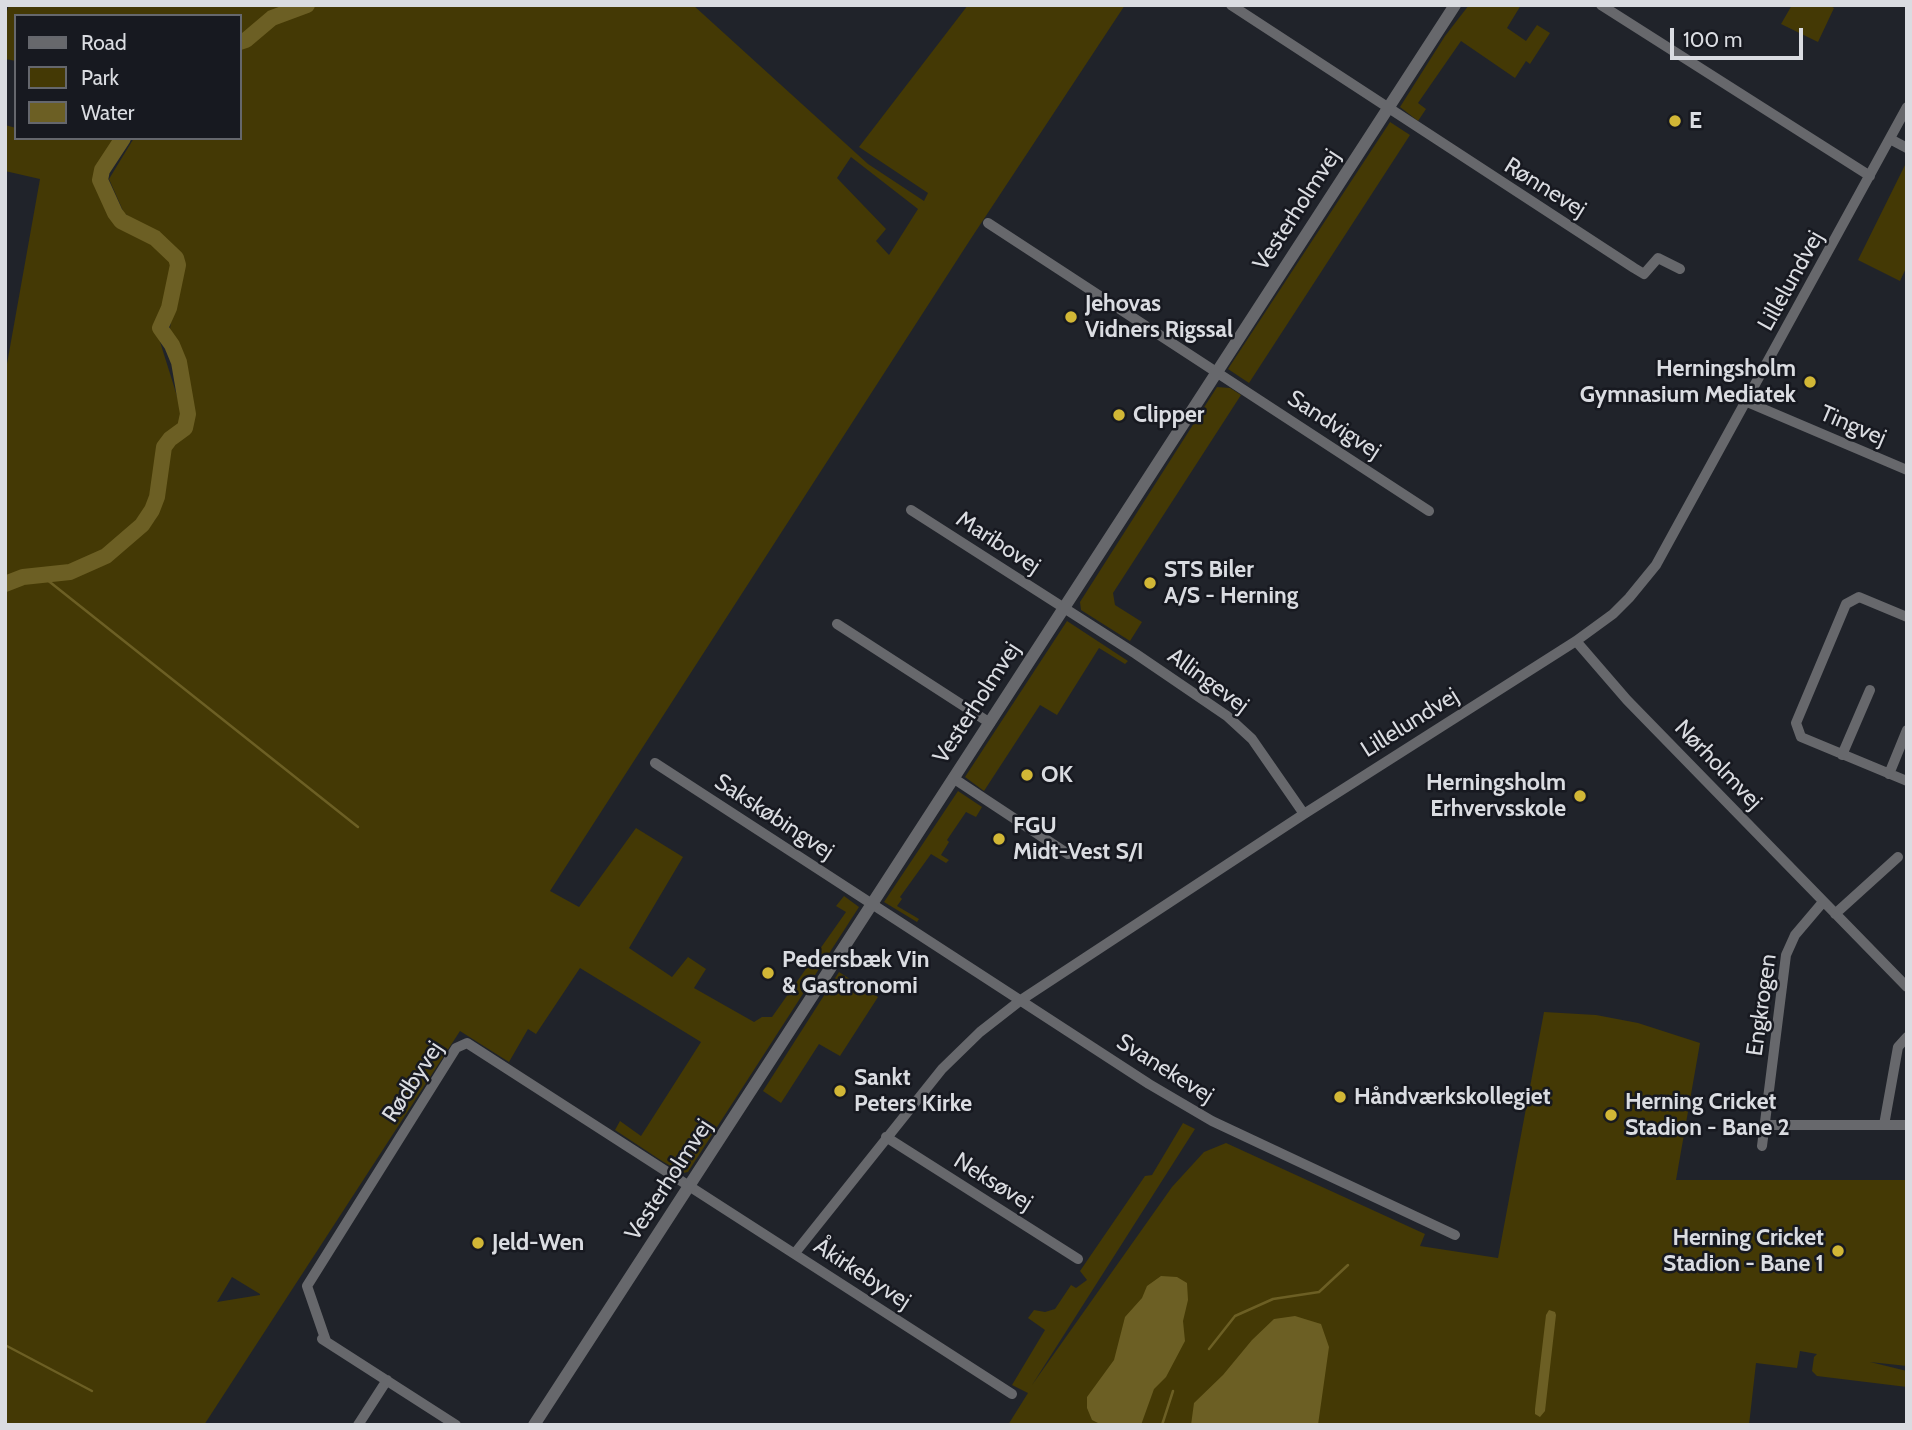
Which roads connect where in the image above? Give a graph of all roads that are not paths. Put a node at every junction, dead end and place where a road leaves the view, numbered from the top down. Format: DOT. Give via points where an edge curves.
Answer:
graph roads {
  1 [pos="1231,5"];
  2 [pos="1455,5"];
  3 [pos="1601,5"];
  4 [pos="1907,107"];
  5 [pos="1388,108"];
  6 [pos="1890,139"];
  7 [pos="1907,148"];
  8 [pos="1870,176"];
  9 [pos="988,223"];
  10 [pos="1680,270"];
  11 [pos="1217,372"];
  12 [pos="1746,402"];
  13 [pos="1907,470"];
  14 [pos="911,510"];
  15 [pos="1429,510"];
  16 [pos="1063,607"];
  17 [pos="1907,617"];
  18 [pos="837,624"];
  19 [pos="1576,641"];
  20 [pos="1870,690"];
  21 [pos="990,723"];
  22 [pos="1907,730"];
  23 [pos="1842,755"];
  24 [pos="655,762"];
  25 [pos="1889,774"];
  26 [pos="953,778"];
  27 [pos="1907,782"];
  28 [pos="1304,814"];
  29 [pos="1068,854"];
  30 [pos="1898,857"];
  31 [pos="1823,902"];
  32 [pos="872,903"];
  33 [pos="1835,914"];
  34 [pos="1907,987"];
  35 [pos="1021,1000"];
  36 [pos="1907,1037"];
  37 [pos="1765,1125"];
  38 [pos="1884,1125"];
  39 [pos="1907,1125"];
  40 [pos="887,1138"];
  41 [pos="1762,1146"];
  42 [pos="690,1185"];
  43 [pos="1455,1235"];
  44 [pos="795,1254"];
  45 [pos="1078,1259"];
  46 [pos="387,1380"];
  47 [pos="1012,1394"];
  48 [pos="358,1425"];
  49 [pos="456,1425"];
  50 [pos="534,1425"];
  1 -- 5 [label="street"];
  2 -- 5 [label="street, Vesterholmvej"];
  3 -- 8 [label="street"];
  4 -- 6 [label="street, Lillelundvej"];
  5 -- 10 [label="street, Rønnevej" via="1644,274 1658,258"];
  5 -- 11 [label="street, Vesterholmvej"];
  6 -- 7 [label="street"];
  6 -- 8 [label="street, Lillelundvej"];
  8 -- 12 [label="street, Lillelundvej"];
  9 -- 11 [label="street, Sandvigvej"];
  11 -- 15 [label="street, Sandvigvej"];
  11 -- 16 [label="street, Vesterholmvej"];
  12 -- 13 [label="street, Tingvej"];
  12 -- 19 [label="street, Lillelundvej" via="1656,565 1613,614"];
  14 -- 16 [label="street, Maribovej"];
  16 -- 21 [label="street, Vesterholmvej"];
  16 -- 28 [label="street, Allingevej" via="1227,716 1252,739"];
  17 -- 23 [label="street" via="1859,597 1846,604 1796,723 1801,737"];
  18 -- 21 [label="street"];
  19 -- 28 [label="street, Lillelundvej"];
  19 -- 31 [label="street, Nørholmvej" via="1627,700"];
  20 -- 23 [label="street"];
  21 -- 26 [label="street, Vesterholmvej"];
  22 -- 25 [label="street"];
  23 -- 25 [label="street"];
  24 -- 32 [label="street, Sakskøbingvej"];
  25 -- 27 [label="street"];
  26 -- 29 [label="street"];
  26 -- 32 [label="street, Vesterholmvej"];
  28 -- 35 [label="street, Lillelundvej"];
  30 -- 33 [label="street"];
  31 -- 33 [label="street, Nørholmvej"];
  31 -- 37 [label="street, Engkrogen" via="1794,935 1786,955"];
  32 -- 35 [label="street, Svanekevej"];
  32 -- 42 [label="street, Vesterholmvej"];
  33 -- 34 [label="street, Nørholmvej"];
  35 -- 40 [label="street, Lillelundvej" via="942,1069"];
  35 -- 43 [label="street, Svanekevej" via="1212,1121"];
  36 -- 38 [label="street" via="1898,1047"];
  37 -- 38 [label="street"];
  37 -- 41 [label="street, Engkrogen"];
  38 -- 39 [label="street"];
  40 -- 44 [label="street, Lillelundvej"];
  40 -- 45 [label="street, Neksøvej"];
  42 -- 44 [label="street, Åkirkebyvej"];
  42 -- 46 [label="street, Rødbyvej" via="467,1043 456,1048 307,1286 323,1339"];
  42 -- 50 [label="street, Vesterholmvej"];
  44 -- 47 [label="street, Åkirkebyvej"];
  46 -- 48 [label="street"];
  46 -- 49 [label="street"];
}
